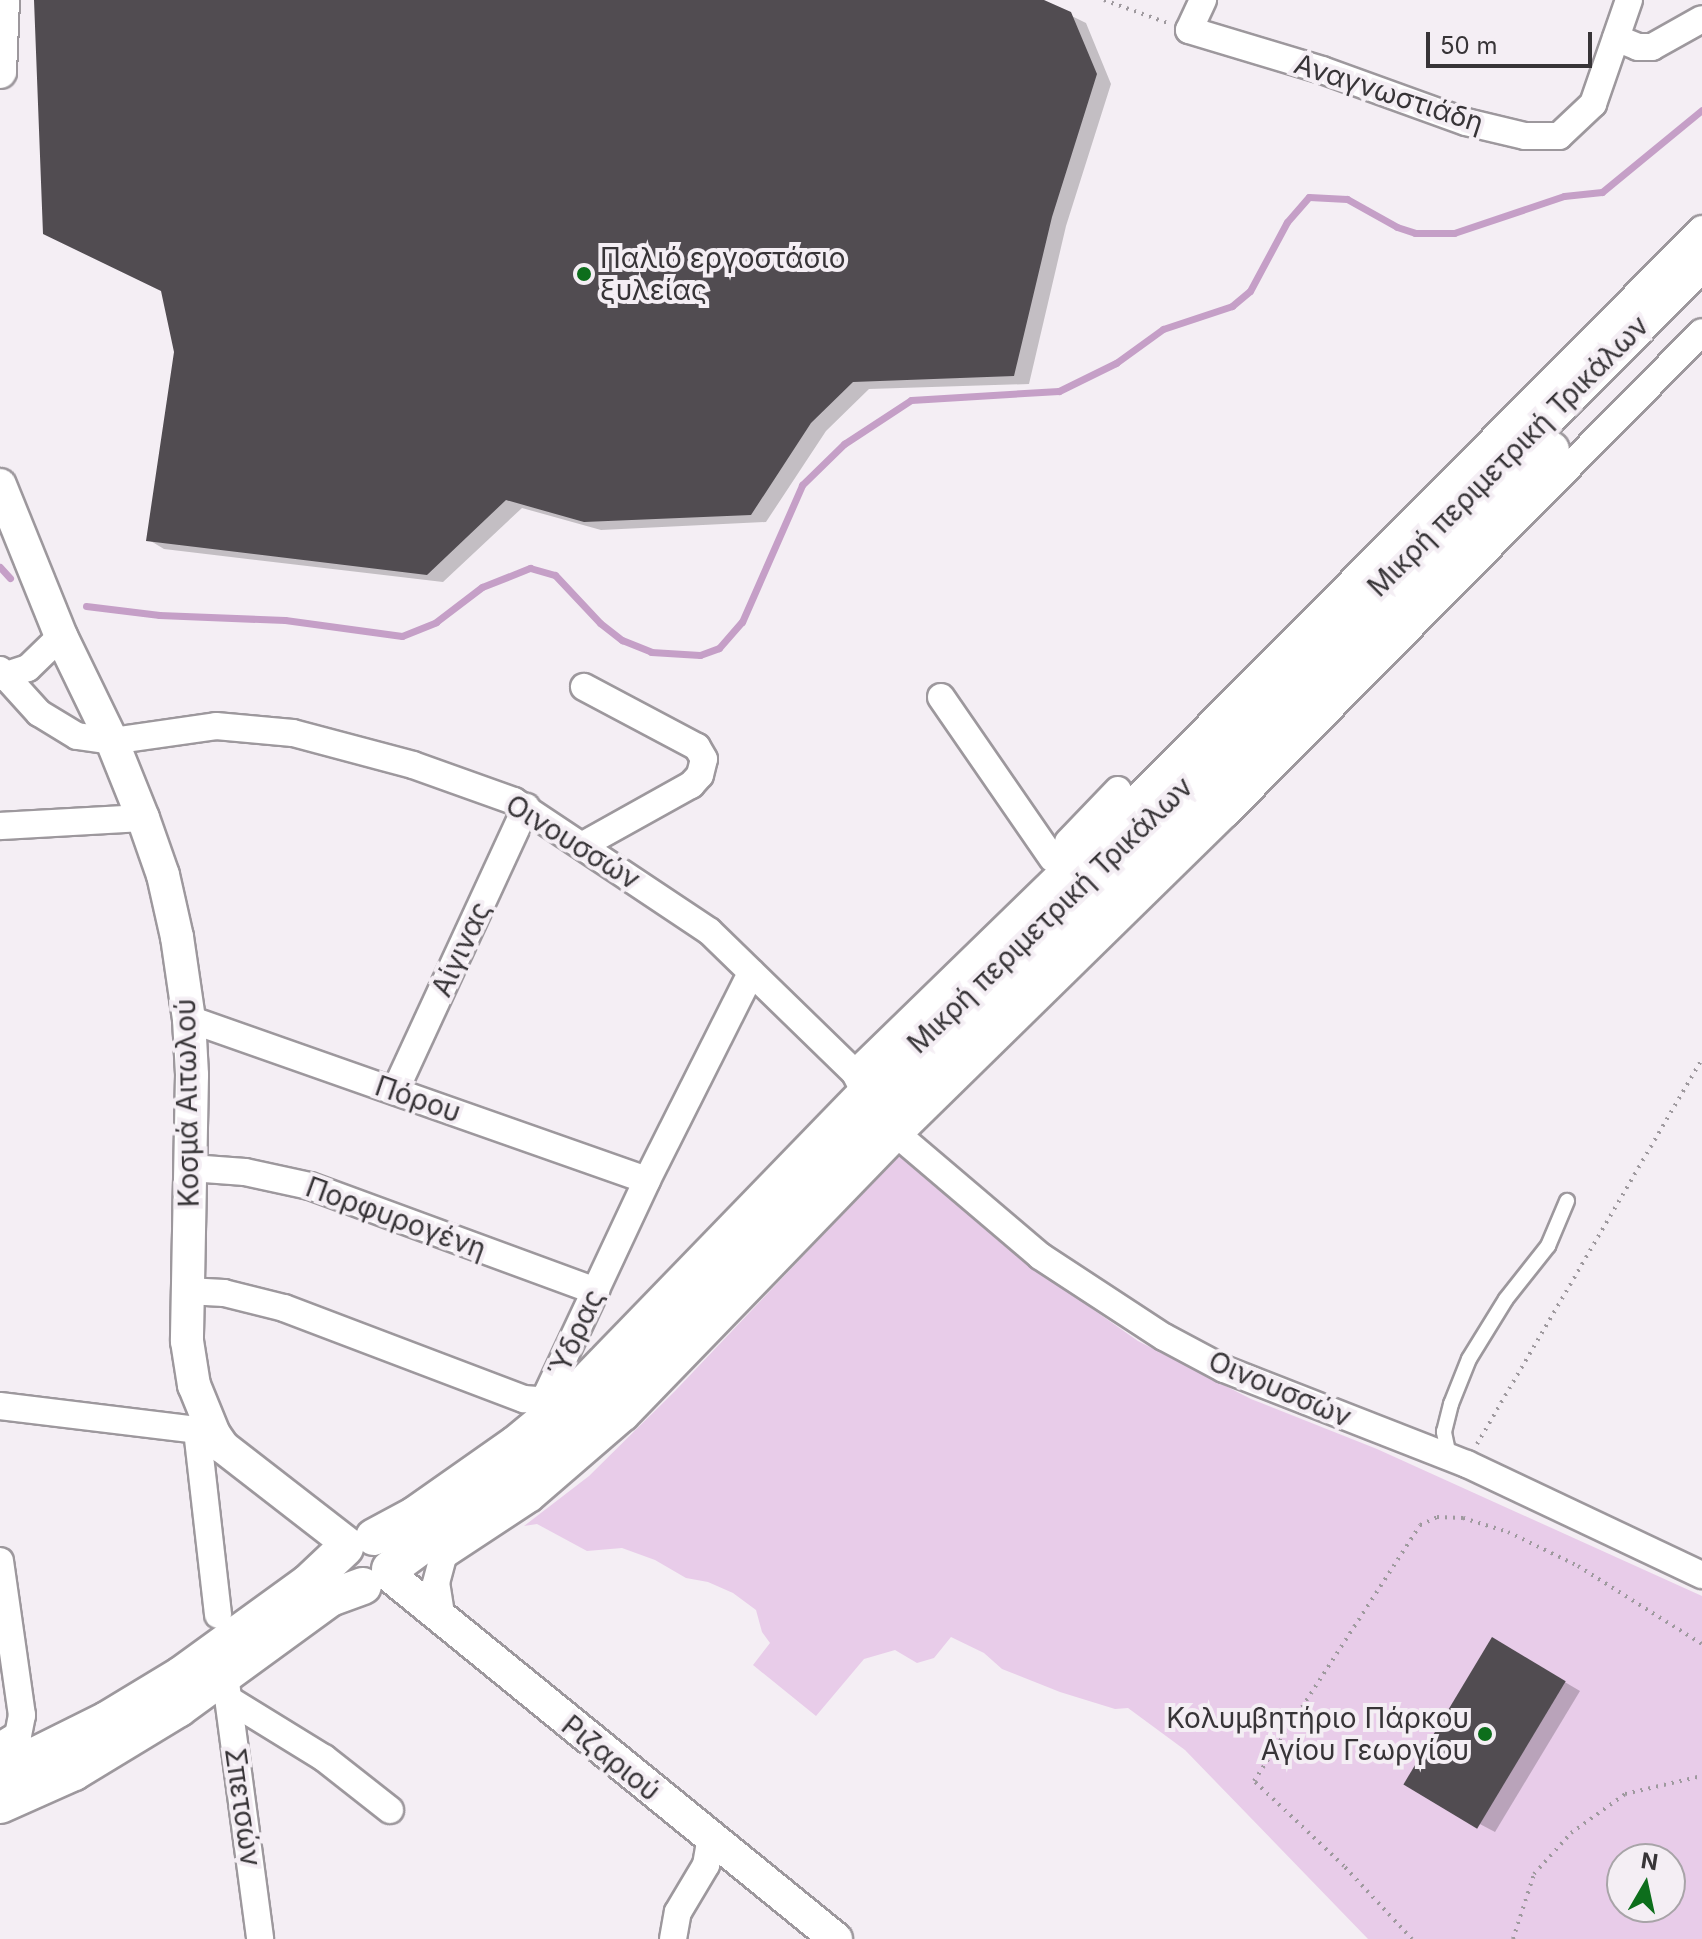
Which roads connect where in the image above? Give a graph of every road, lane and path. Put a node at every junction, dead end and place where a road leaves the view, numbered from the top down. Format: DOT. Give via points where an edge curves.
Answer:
graph roads {
  1 [pos="3,0"];
  2 [pos="1104,0"];
  3 [pos="1203,0"];
  4 [pos="1629,0"];
  5 [pos="1702,19"];
  6 [pos="1189,30"];
  7 [pos="1616,38"];
  8 [pos="0,64"];
  9 [pos="0,72"];
  10 [pos="1702,229"];
  11 [pos="1702,262"];
  12 [pos="1702,298"];
  13 [pos="1702,332"];
  14 [pos="0,485"];
  15 [pos="61,636"];
  16 [pos="2,675"];
  17 [pos="584,687"];
  18 [pos="941,697"];
  19 [pos="112,741"];
  20 [pos="1118,790"];
  21 [pos="526,807"];
  22 [pos="143,818"];
  23 [pos="0,826"];
  24 [pos="583,845"];
  25 [pos="1052,858"];
  26 [pos="751,973"];
  27 [pos="189,1019"];
  28 [pos="1702,1059"];
  29 [pos="856,1077"];
  30 [pos="395,1091"];
  31 [pos="898,1135"];
  32 [pos="191,1168"];
  33 [pos="647,1180"];
  34 [pos="1567,1201"];
  35 [pos="187,1291"];
  36 [pos="596,1291"];
  37 [pos="0,1406"];
  38 [pos="202,1424"];
  39 [pos="1458,1460"];
  40 [pos="356,1543"];
  41 [pos="1,1570"];
  42 [pos="1702,1575"];
  43 [pos="380,1577"];
  44 [pos="218,1615"];
  45 [pos="442,1620"];
  46 [pos="1702,1644"];
  47 [pos="226,1687"];
  48 [pos="0,1746"];
  49 [pos="0,1773"];
  50 [pos="1702,1776"];
  51 [pos="0,1805"];
  52 [pos="390,1810"];
  53 [pos="711,1837"];
  54 [pos="826,1936"];
  55 [pos="260,1939"];
  56 [pos="673,1939"];
  57 [pos="1412,1939"];
  58 [pos="1513,1939"];
  1 -- 8 [label="street"];
  2 -- 6 [label="path"];
  3 -- 6 [label="street"];
  4 -- 7 [label="street"];
  5 -- 7 [label="street" via="1652,47"];
  6 -- 7 [label="street, Αναγνωστιάδη" via="1466,122 1525,136 1559,136 1585,114"];
  8 -- 9 [label="street"];
  10 -- 29 [label="street"];
  11 -- 29 [label="main road, Μικρή περιμετρική Τρικάλων" via="1088,881"];
  12 -- 43 [label="main road, Μικρή περιμετρική Τρικάλων" via="1240,767 890,1106 607,1401 537,1461"];
  13 -- 31 [label="street" via="1226,814"];
  14 -- 15 [label="street, Κοσμά Αιτωλού"];
  15 -- 16 [label="street" via="28,668"];
  15 -- 19 [label="street, Κοσμά Αιτωλού"];
  16 -- 19 [label="street, Οινουσσών" via="39,713 65,730"];
  17 -- 24 [label="street" via="697,747 704,768 691,785"];
  18 -- 25 [label="street"];
  19 -- 21 [label="street, Οινουσσών" via="216,726 293,733 413,765"];
  19 -- 22 [label="street, Κοσμά Αιτωλού"];
  20 -- 25 [label="street"];
  21 -- 24 [label="street, Οινουσσών"];
  21 -- 30 [label="street, Αίγινας"];
  22 -- 23 [label="street"];
  22 -- 27 [label="street, Κοσμά Αιτωλού" via="163,875"];
  24 -- 26 [label="street, Οινουσσών" via="709,931"];
  25 -- 29 [label="street"];
  26 -- 29 [label="street, Οινουσσών"];
  26 -- 33 [label="street, Ύδρας"];
  27 -- 30 [label="street, Πόρου"];
  27 -- 32 [label="street, Κοσμά Αιτωλού"];
  28 -- 39 [label="path"];
  29 -- 40 [label="main road, Μικρή περιμετρική Τρικάλων" via="556,1412 415,1515"];
  30 -- 33 [label="street, Πόρου"];
  31 -- 39 [label="street, Οινουσσών" via="1040,1256 1164,1337 1224,1369"];
  31 -- 45 [label="street" via="608,1433 522,1504 443,1556 436,1583"];
  32 -- 35 [label="street, Κοσμά Αιτωλού"];
  32 -- 36 [label="street, Πορφυρογένη" via="310,1186"];
  33 -- 36 [label="street, Ύδρας"];
  34 -- 39 [label="lane" via="1548,1246 1506,1299 1469,1359 1444,1432"];
  35 -- 36 [label="street, Ύδρας" via="224,1293 284,1308 524,1399 540,1400"];
  35 -- 38 [label="street, Κοσμά Αιτωλού" via="189,1363"];
  37 -- 38 [label="street"];
  38 -- 40 [label="street, Κοσμά Αιτωλού" via="223,1447"];
  38 -- 44 [label="street"];
  39 -- 42 [label="street, Οινουσσών"];
  40 -- 43 [label="main road" via="389,1550"];
  40 -- 49 [label="main road, Μικρή περιμετρική Τρικάλων" via="181,1675 107,1720"];
  41 -- 48 [label="street" via="17,1659 21,1730"];
  43 -- 45 [label="street, Ριζαριού"];
  43 -- 47 [label="main road, Μικρή περιμετρική Τρικάλων" via="330,1598"];
  45 -- 53 [label="street, Ριζαριού"];
  46 -- 57 [label="path" via="1578,1566 1508,1532 1463,1518 1437,1517 1420,1525 1254,1781"];
  47 -- 51 [label="main road, Μικρή περιμετρική Τρικάλων" via="178,1709 74,1772"];
  47 -- 52 [label="street"];
  47 -- 55 [label="street, Σπετσών"];
  50 -- 58 [label="path" via="1625,1794 1571,1833 1534,1874"];
  53 -- 54 [label="street, Ριζαριού"];
  53 -- 56 [label="street" via="706,1865 678,1912"];
}
